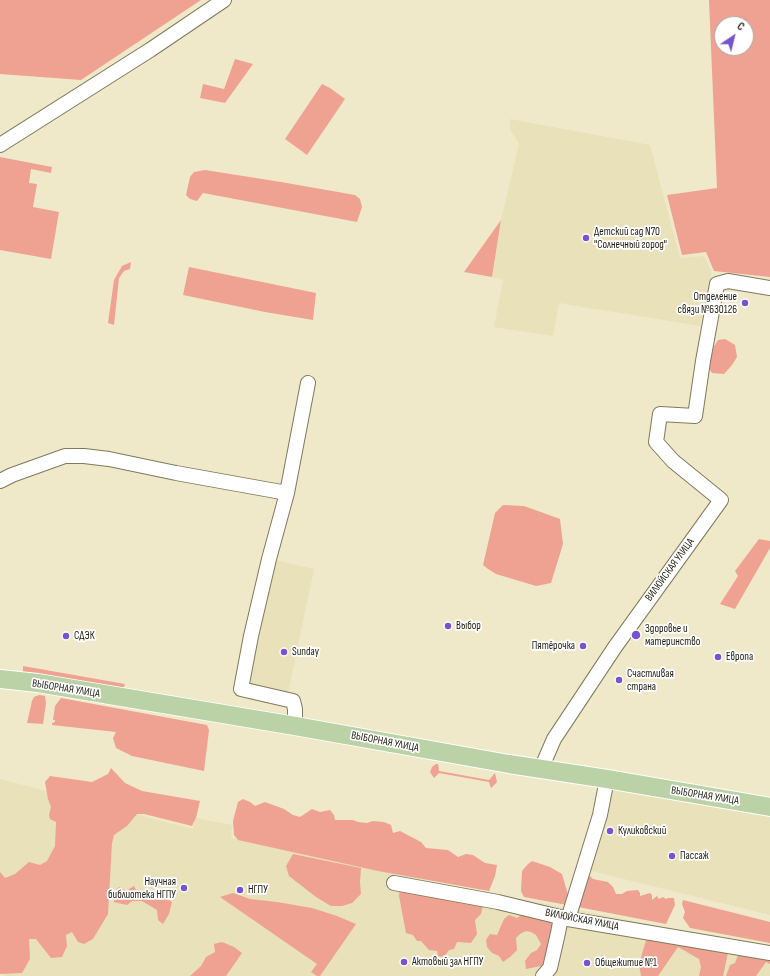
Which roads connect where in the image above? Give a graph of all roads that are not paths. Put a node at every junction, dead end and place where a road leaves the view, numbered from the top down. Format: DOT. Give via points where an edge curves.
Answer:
graph roads {
  1 [pos="224,0"];
  2 [pos="0,145"];
  3 [pos="770,288"];
  4 [pos="308,383"];
  5 [pos="0,481"];
  6 [pos="287,493"];
  7 [pos="0,679"];
  8 [pos="295,726"];
  9 [pos="541,769"];
  10 [pos="607,779"];
  11 [pos="770,807"];
  12 [pos="394,883"];
  13 [pos="565,918"];
  14 [pos="770,953"];
  15 [pos="543,976"];
  1 -- 2 [label="street"];
  3 -- 9 [label="street, ВИЛЮЙСКАЯ УЛИЦА" via="728,280 717,284 695,416 660,414 656,442 673,461 721,500 615,647 554,739"];
  4 -- 6 [label="street"];
  5 -- 6 [label="street" via="65,456 84,456"];
  6 -- 8 [label="street" via="269,559 241,689 293,701"];
  7 -- 8 [label="main road, ВЫБОРНАЯ УЛИЦА" via="38,683"];
  8 -- 9 [label="main road, ВЫБОРНАЯ УЛИЦА"];
  9 -- 10 [label="main road, ВЫБОРНАЯ УЛИЦА"];
  10 -- 11 [label="main road, ВЫБОРНАЯ УЛИЦА"];
  10 -- 13 [label="street" via="600,815"];
  12 -- 13 [label="street, ВИЛЮЙСКАЯ УЛИЦА" via="498,902"];
  13 -- 14 [label="street, ВИЛЮЙСКАЯ УЛИЦА"];
  13 -- 15 [label="street" via="558,933 550,968"];
}
